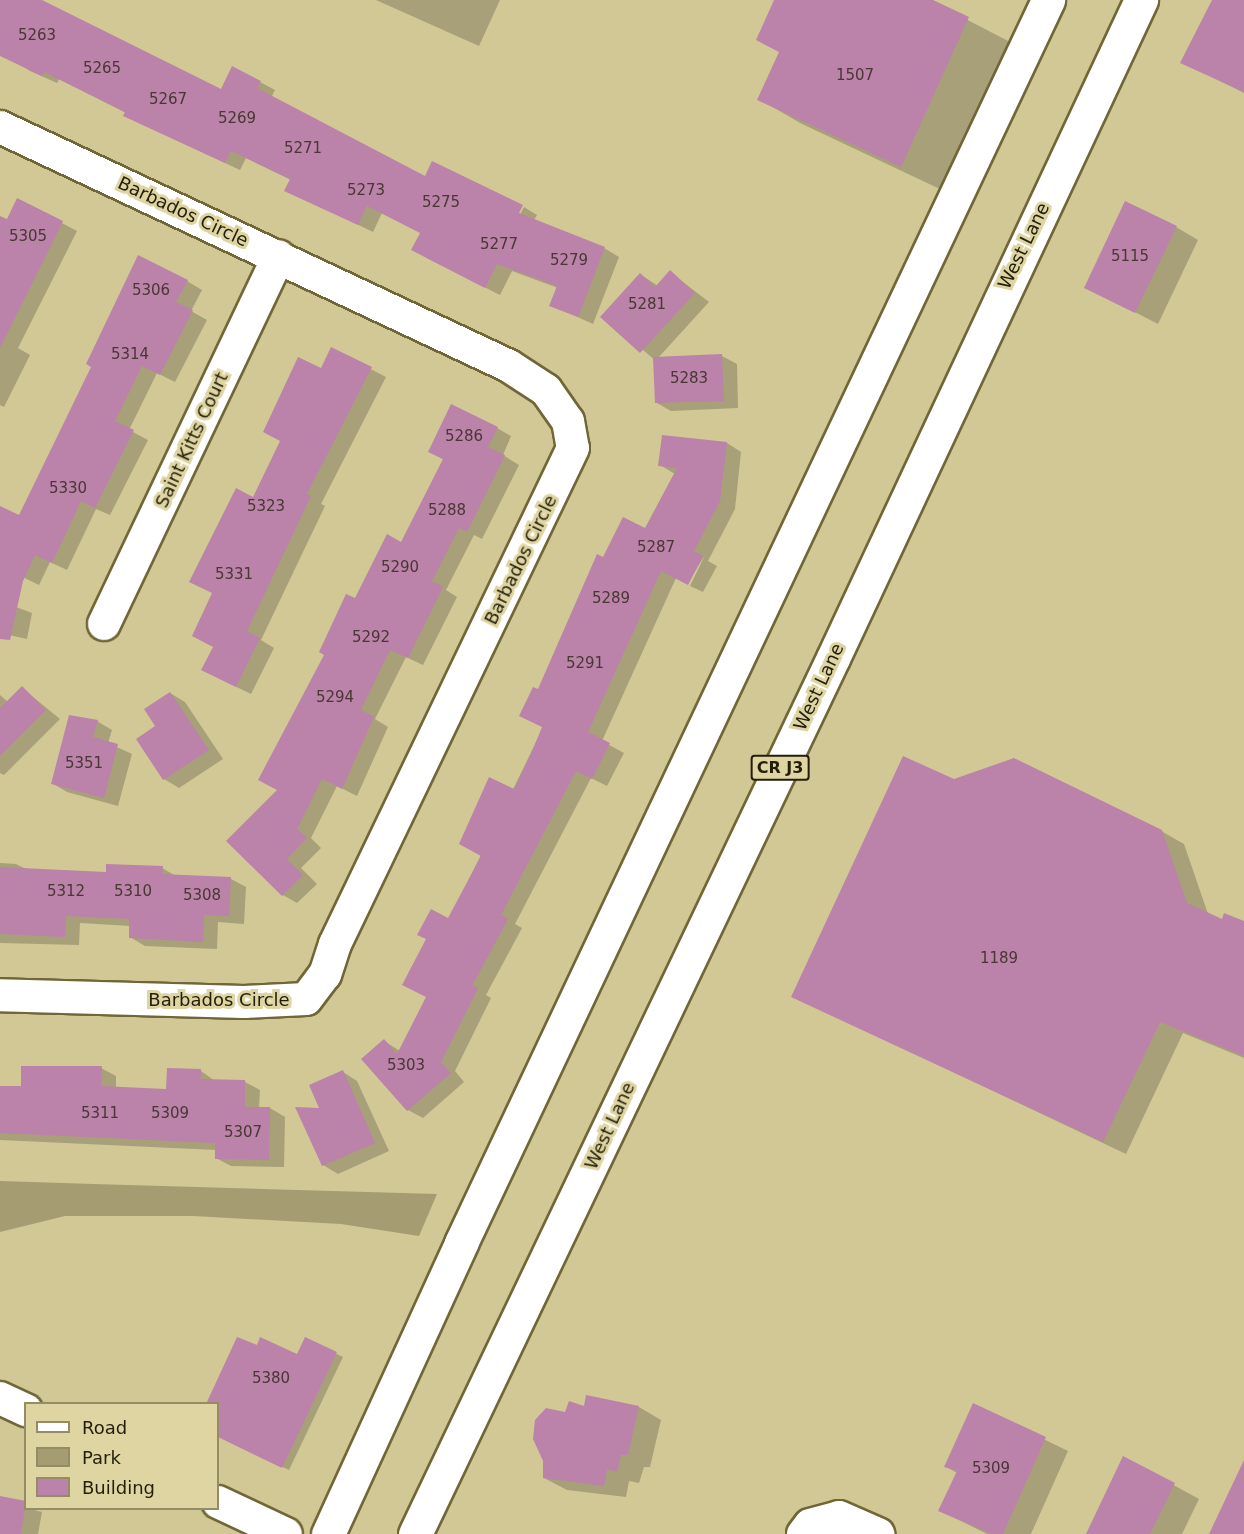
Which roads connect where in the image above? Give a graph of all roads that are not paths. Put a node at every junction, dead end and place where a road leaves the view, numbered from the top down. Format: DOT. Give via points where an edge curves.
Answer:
graph roads {
  1 [pos="1048,0"];
  2 [pos="1141,0"];
  3 [pos="0,127"];
  4 [pos="279,256"];
  5 [pos="104,624"];
  6 [pos="0,995"];
  7 [pos="0,1398"];
  8 [pos="24,1409"];
  9 [pos="219,1502"];
  10 [pos="286,1534"];
  11 [pos="328,1534"];
  12 [pos="415,1534"];
  13 [pos="803,1534"];
  14 [pos="878,1534"];
  1 -- 11 [label="main road" via="476,1211"];
  2 -- 12 [label="main road, West Lane / CR J3" via="833,658"];
  3 -- 4 [label="street, Barbados Circle"];
  4 -- 5 [label="street, Saint Kitts Court"];
  4 -- 6 [label="street, Barbados Circle" via="509,366 546,390 568,421 573,448 335,944 325,974 306,999 255,1002"];
  7 -- 8 [label="street"];
  9 -- 10 [label="street"];
  13 -- 14 [label="street" via="810,1525 839,1517"];
}
